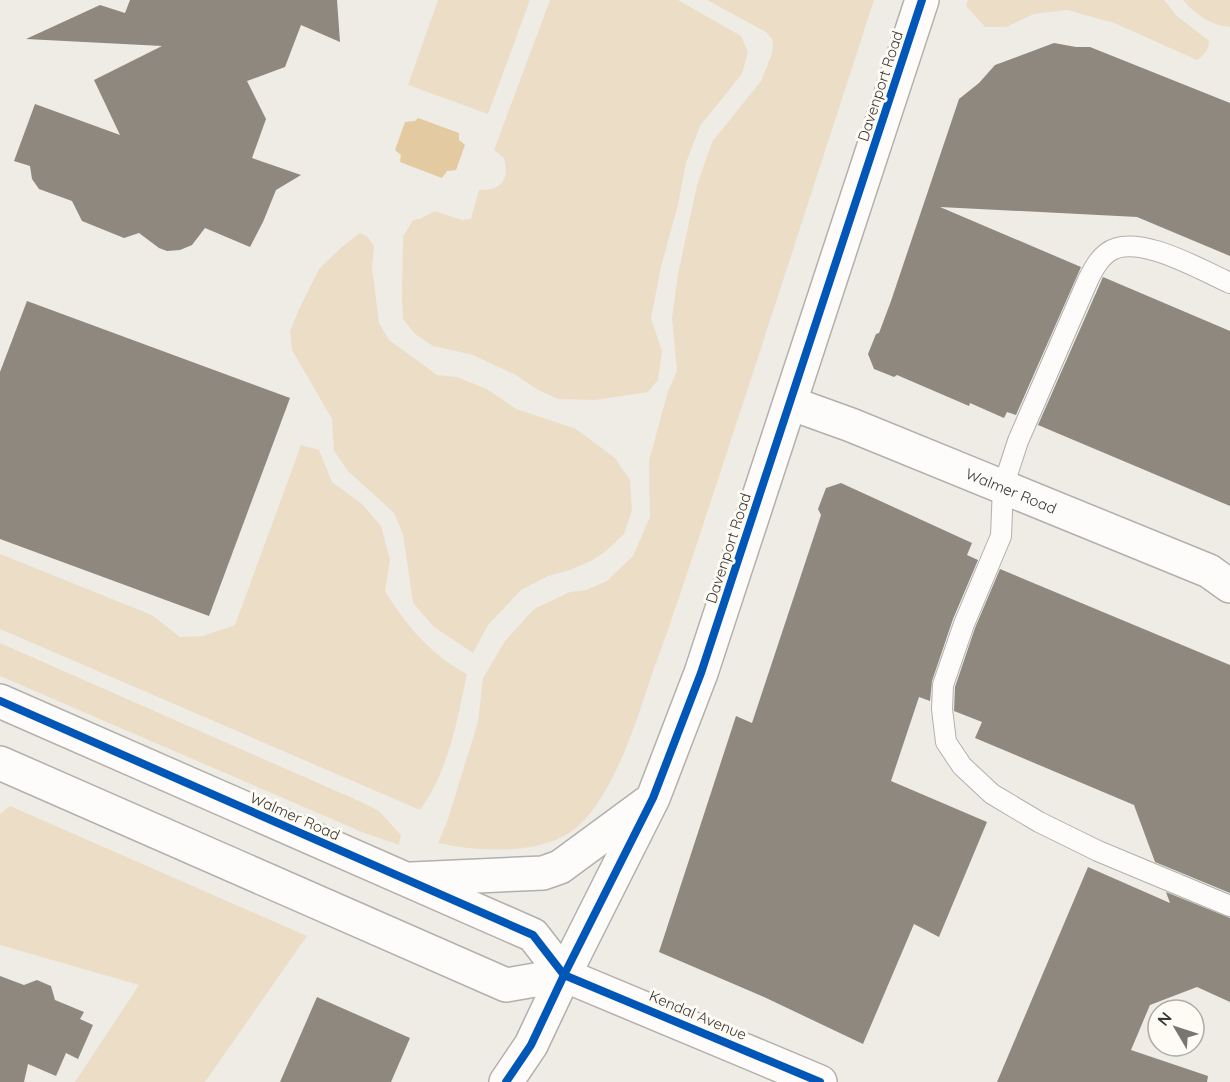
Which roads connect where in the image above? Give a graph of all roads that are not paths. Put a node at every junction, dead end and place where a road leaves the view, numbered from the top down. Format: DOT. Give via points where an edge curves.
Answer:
graph roads {
  1 [pos="922,0"];
  2 [pos="1230,283"];
  3 [pos="790,403"];
  4 [pos="1003,487"];
  5 [pos="1230,586"];
  6 [pos="0,701"];
  7 [pos="0,763"];
  8 [pos="653,798"];
  9 [pos="405,879"];
  10 [pos="1230,906"];
  11 [pos="564,975"];
  12 [pos="506,1082"];
  13 [pos="820,1082"];
  1 -- 3 [label="street, Davenport Road"];
  2 -- 4 [label="lane" via="1151,249 1129,245 1108,252 1088,280 1018,441"];
  3 -- 4 [label="street, Walmer Road"];
  3 -- 8 [label="street, Davenport Road" via="701,673"];
  4 -- 5 [label="street, Walmer Road" via="1209,571"];
  4 -- 10 [label="lane" via="1001,536 943,686 946,742 962,766 992,794 1039,822"];
  6 -- 9 [label="street, Walmer Road"];
  7 -- 11 [label="street" via="506,985"];
  8 -- 9 [label="street" via="560,867 543,873"];
  8 -- 11 [label="street, Davenport Road"];
  9 -- 11 [label="street, Walmer Road" via="533,935"];
  11 -- 12 [label="street, Davenport Road" via="531,1045"];
  11 -- 13 [label="street, Kendal Avenue"];
}
